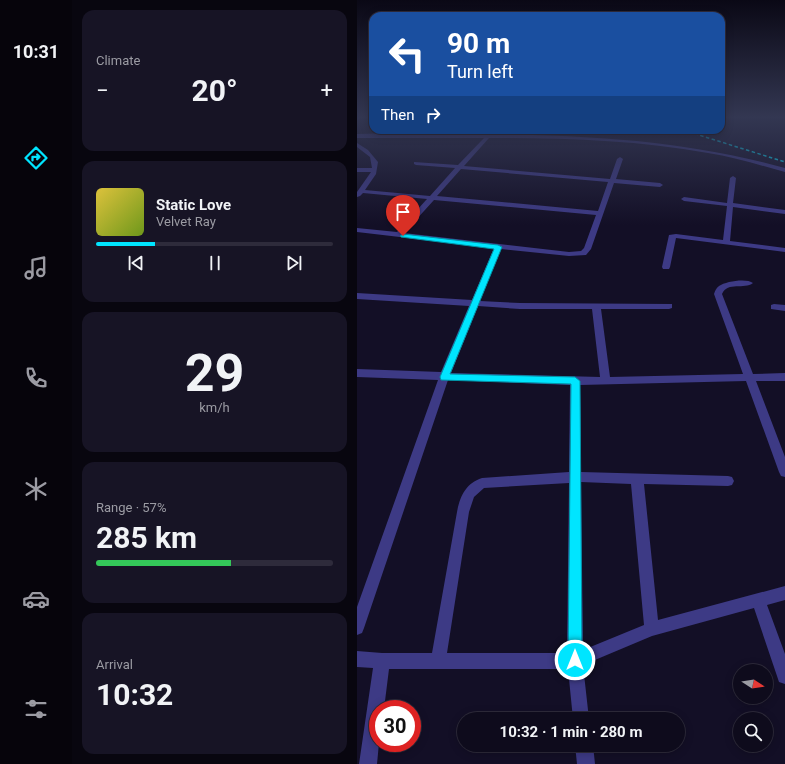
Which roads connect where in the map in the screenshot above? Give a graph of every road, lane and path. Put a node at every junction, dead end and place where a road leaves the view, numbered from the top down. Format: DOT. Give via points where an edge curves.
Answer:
graph roads {
  1 [pos="369,154"];
  2 [pos="472,154"];
  3 [pos="723,154"];
  4 [pos="620,159"];
  5 [pos="416,164"];
  6 [pos="460,167"];
  7 [pos="357,170"];
  8 [pos="374,170"];
  9 [pos="785,170"];
  10 [pos="733,178"];
  11 [pos="611,181"];
  12 [pos="660,184"];
  13 [pos="359,194"];
  14 [pos="432,198"];
  15 [pos="684,199"];
  16 [pos="730,205"];
  17 [pos="785,212"];
  18 [pos="599,213"];
  19 [pos="357,230"];
  20 [pos="398,235"];
  21 [pos="726,242"];
  22 [pos="498,247"];
  23 [pos="785,250"];
  24 [pos="665,267"];
  25 [pos="749,283"];
  26 [pos="357,296"];
  27 [pos="476,304"];
  28 [pos="596,306"];
  29 [pos="669,306"];
  30 [pos="774,308"];
  31 [pos="785,308"];
  32 [pos="357,373"];
  33 [pos="444,377"];
  34 [pos="785,377"];
  35 [pos="751,378"];
  36 [pos="605,380"];
  37 [pos="575,381"];
  38 [pos="785,472"];
  39 [pos="575,477"];
  40 [pos="637,479"];
  41 [pos="728,481"];
  42 [pos="785,593"];
  43 [pos="758,600"];
  44 [pos="357,628"];
  45 [pos="652,629"];
  46 [pos="357,659"];
  47 [pos="575,660"];
  48 [pos="382,661"];
  49 [pos="438,661"];
  50 [pos="785,676"];
  51 [pos="580,712"];
  52 [pos="585,752"];
  53 [pos="368,764"];
  54 [pos="587,764"];
  1 -- 8 [label="street" via="375,158"];
  2 -- 6 [label="street"];
  3 -- 9 [label="street"];
  4 -- 11 [label="street"];
  5 -- 6 [label="street"];
  6 -- 11 [label="street"];
  6 -- 14 [label="street"];
  7 -- 8 [label="street"];
  8 -- 13 [label="street"];
  10 -- 16 [label="street"];
  11 -- 12 [label="street"];
  11 -- 18 [label="street"];
  13 -- 14 [label="street"];
  14 -- 18 [label="street"];
  14 -- 20 [label="street"];
  15 -- 16 [label="street"];
  16 -- 17 [label="street"];
  16 -- 21 [label="street"];
  18 -- 22 [label="street" via="587,250 583,253"];
  19 -- 20 [label="street"];
  20 -- 22 [label="street"];
  21 -- 23 [label="street"];
  21 -- 24 [label="street" via="673,237"];
  22 -- 27 [label="street"];
  25 -- 35 [label="street" via="723,286 718,294"];
  26 -- 27 [label="street"];
  27 -- 28 [label="street"];
  27 -- 33 [label="street"];
  28 -- 29 [label="street"];
  28 -- 36 [label="street"];
  30 -- 31 [label="street"];
  32 -- 33 [label="street"];
  33 -- 37 [label="street"];
  33 -- 44 [label="street"];
  34 -- 35 [label="street"];
  35 -- 36 [label="street"];
  35 -- 38 [label="street"];
  36 -- 37 [label="street"];
  37 -- 39 [label="street"];
  39 -- 40 [label="street"];
  39 -- 47 [label="street"];
  39 -- 49 [label="street" via="482,483 472,488 465,502"];
  40 -- 41 [label="street"];
  40 -- 45 [label="street"];
  42 -- 43 [label="street"];
  43 -- 45 [label="street"];
  43 -- 50 [label="street"];
  45 -- 47 [label="street"];
  46 -- 48 [label="street"];
  47 -- 49 [label="street"];
  47 -- 51 [label="street"];
  48 -- 49 [label="street"];
  48 -- 53 [label="street"];
  52 -- 54 [label="street"];
}
